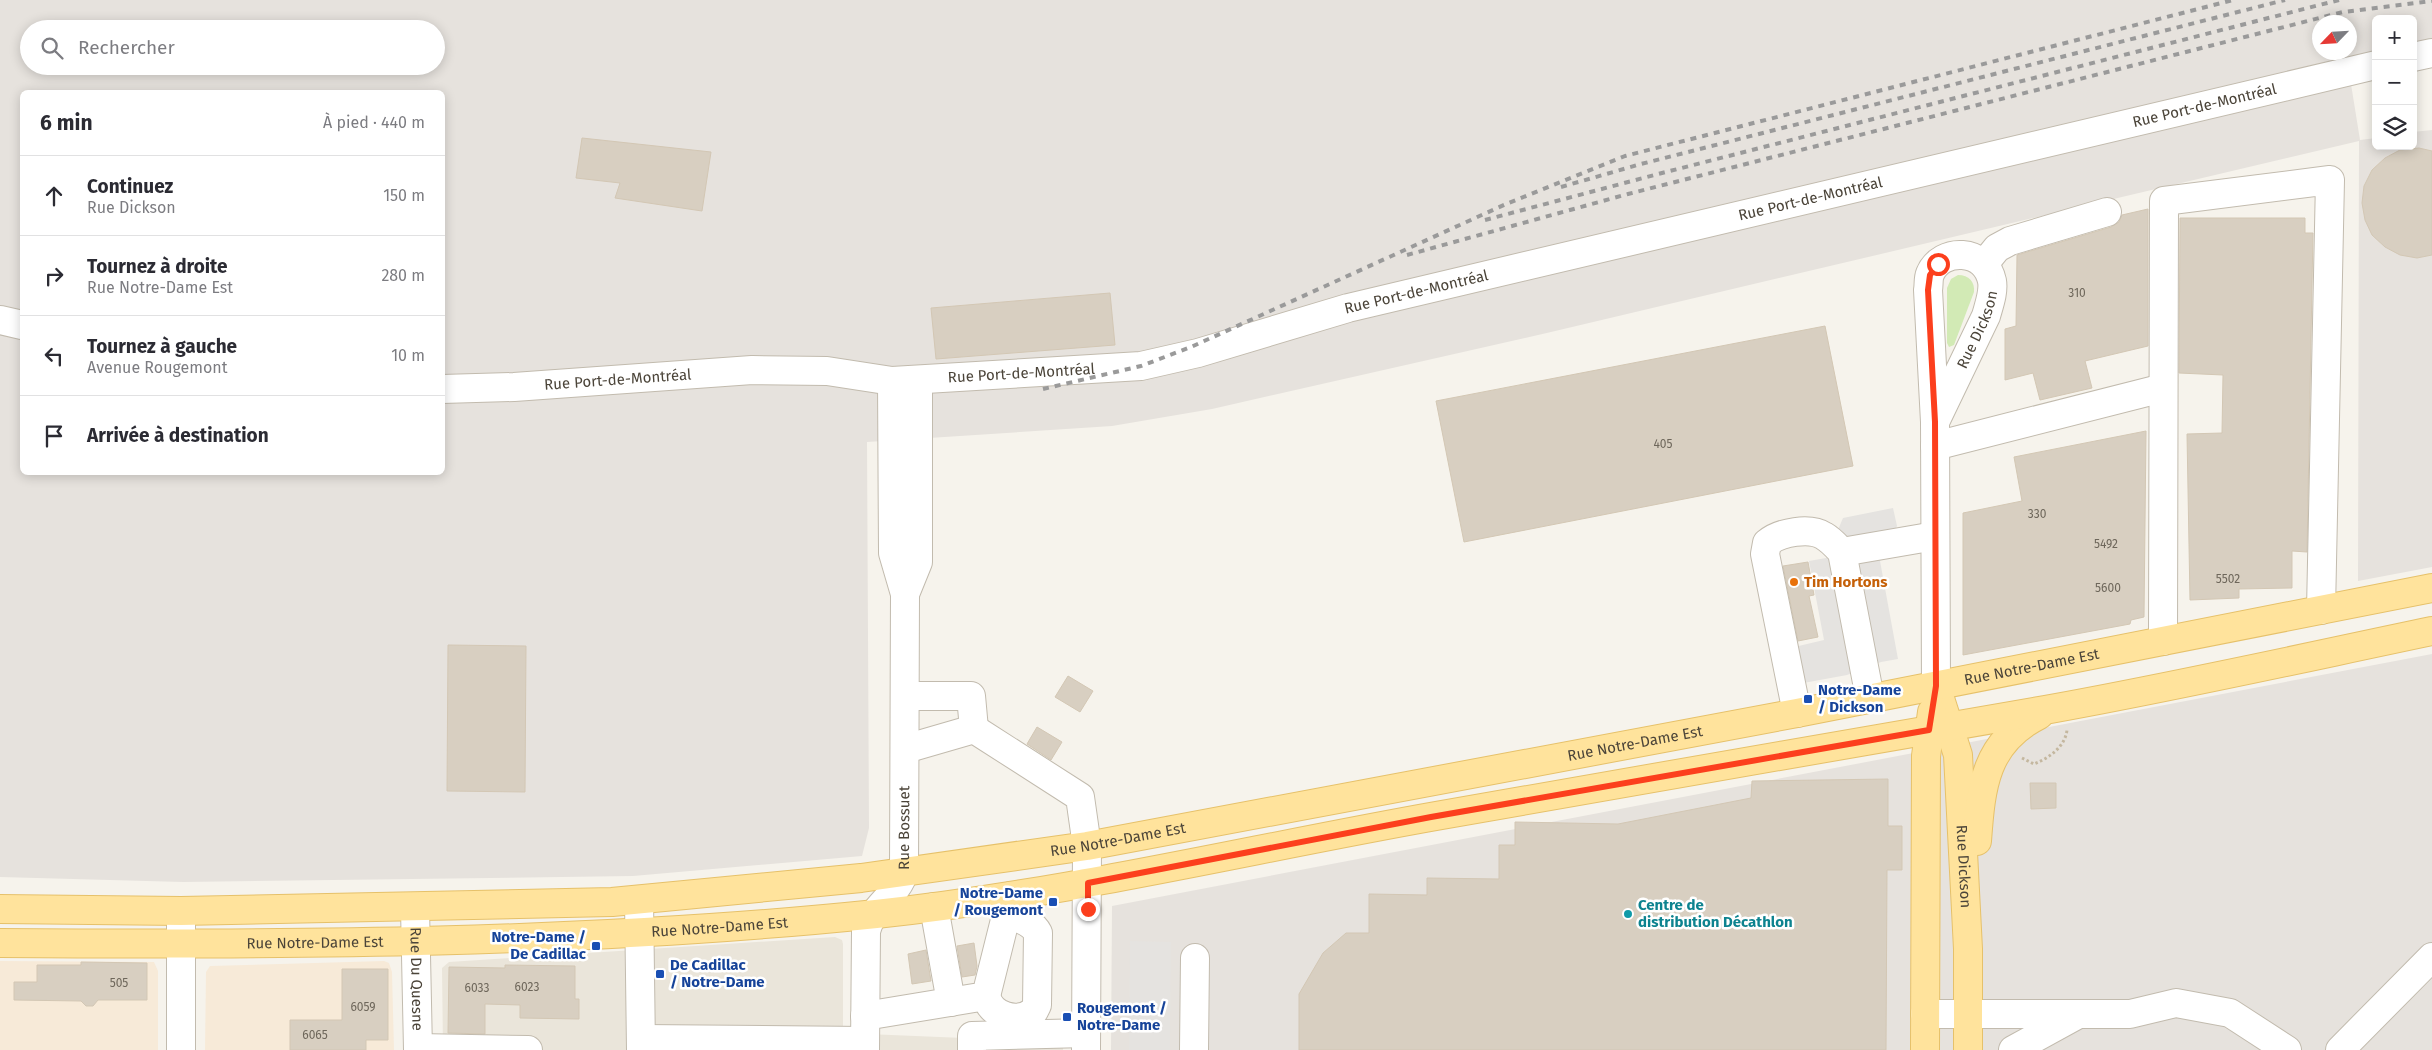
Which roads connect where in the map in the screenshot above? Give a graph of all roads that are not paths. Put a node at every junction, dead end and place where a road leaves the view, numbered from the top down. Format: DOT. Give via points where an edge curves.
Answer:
graph roads {
  1 [pos="2432,53"];
  2 [pos="2417,55"];
  3 [pos="2372,66"];
  4 [pos="2107,212"];
  5 [pos="1984,264"];
  6 [pos="0,320"];
  7 [pos="20,325"];
  8 [pos="905,380"];
  9 [pos="2163,388"];
  10 [pos="445,389"];
  11 [pos="1935,434"];
  12 [pos="1935,536"];
  13 [pos="1842,552"];
  14 [pos="2432,588"];
  15 [pos="2321,610"];
  16 [pos="2432,631"];
  17 [pos="2163,641"];
  18 [pos="1936,686"];
  19 [pos="905,696"];
  20 [pos="1870,698"];
  21 [pos="1797,713"];
  22 [pos="2059,717"];
  23 [pos="974,728"];
  24 [pos="1939,728"];
  25 [pos="906,749"];
  26 [pos="1425,784"];
  27 [pos="1431,817"];
  28 [pos="1088,846"];
  29 [pos="904,872"];
  30 [pos="1088,883"];
  31 [pos="639,900"];
  32 [pos="1010,905"];
  33 [pos="934,907"];
  34 [pos="415,908"];
  35 [pos="0,909"];
  36 [pos="181,912"];
  37 [pos="872,914"];
  38 [pos="640,932"];
  39 [pos="416,940"];
  40 [pos="0,942"];
  41 [pos="181,944"];
  42 [pos="1968,949"];
  43 [pos="2432,957"];
  44 [pos="1195,958"];
  45 [pos="986,996"];
  46 [pos="951,1002"];
  47 [pos="1925,1014"];
  48 [pos="1968,1014"];
  49 [pos="2078,1014"];
  50 [pos="865,1036"];
  51 [pos="1086,1042"];
  52 [pos="641,1045"];
  53 [pos="753,1045"];
  54 [pos="418,1049"];
  55 [pos="181,1050"];
  56 [pos="528,1050"];
  57 [pos="972,1050"];
  58 [pos="1194,1050"];
  59 [pos="1924,1050"];
  60 [pos="1968,1050"];
  61 [pos="2013,1050"];
  62 [pos="2287,1050"];
  63 [pos="2340,1050"];
  1 -- 2 [label="street"];
  3 -- 8 [label="street, Rue Port-de-Montréal" via="1348,308 1198,353 1141,366"];
  4 -- 5 [label="street" via="2010,241 1998,248"];
  5 -- 11 [label="street, Rue Dickson" via="1993,282 1986,316"];
  5 -- 11 [label="street, Rue Dickson" via="1978,258 1964,254 1938,264 1930,275"];
  6 -- 7 [label="street"];
  8 -- 10 [label="street, Rue Port-de-Montréal" via="828,371 752,370"];
  8 -- 19 [label="street, Rue Bossuet" via="893,553 906,594"];
  9 -- 11 [label="street"];
  9 -- 15 [label="street" via="2164,201 2330,180"];
  9 -- 17 [label="street"];
  11 -- 12 [label="street, Rue Dickson"];
  12 -- 13 [label="street"];
  12 -- 18 [label="street, Rue Dickson"];
  13 -- 20 [label="street"];
  13 -- 21 [label="street" via="1824,536 1808,531 1773,538 1765,548"];
  14 -- 15 [label="main road, Rue Notre-Dame Est"];
  15 -- 17 [label="main road, Rue Notre-Dame Est"];
  16 -- 22 [label="main road, Rue Notre-Dame Est"];
  17 -- 18 [label="main road, Rue Notre-Dame Est"];
  18 -- 20 [label="main road, Rue Notre-Dame Est"];
  18 -- 24 [label="main road, Rue Dickson"];
  19 -- 23 [label="street" via="971,696"];
  19 -- 25 [label="street, Rue Bossuet"];
  20 -- 21 [label="main road, Rue Notre-Dame Est"];
  21 -- 26 [label="main road, Rue Notre-Dame Est"];
  22 -- 24 [label="main road, Rue Notre-Dame Est"];
  22 -- 42 [label="main road" via="2018,726 2000,744 1987,773 1979,811"];
  23 -- 25 [label="street"];
  23 -- 28 [label="street" via="1080,797"];
  24 -- 27 [label="main road, Rue Notre-Dame Est"];
  24 -- 42 [label="main road, Rue Dickson" via="1958,755"];
  24 -- 47 [label="main road, Rue Dickson" via="1926,756"];
  25 -- 29 [label="street, Rue Bossuet"];
  26 -- 27 [label="main road"];
  26 -- 28 [label="main road, Rue Notre-Dame Est"];
  27 -- 30 [label="main road, Rue Notre-Dame Est"];
  28 -- 29 [label="main road, Rue Notre-Dame Est"];
  28 -- 30 [label="street"];
  29 -- 31 [label="main road, Rue Notre-Dame Est"];
  29 -- 37 [label="street, Rue Bossuet" via="894,893"];
  30 -- 32 [label="main road, Rue Notre-Dame Est"];
  30 -- 51 [label="street"];
  31 -- 34 [label="main road, Rue Notre-Dame Est"];
  31 -- 38 [label="street"];
  32 -- 33 [label="main road, Rue Notre-Dame Est"];
  32 -- 45 [label="street"];
  32 -- 45 [label="street" via="1038,932 1037,1005 1034,1011 1023,1016 999,1015 992,1010"];
  33 -- 37 [label="main road, Rue Notre-Dame Est"];
  33 -- 46 [label="street"];
  34 -- 36 [label="main road, Rue Notre-Dame Est"];
  34 -- 39 [label="street, Rue Du Quesne"];
  35 -- 36 [label="main road, Rue Notre-Dame Est"];
  36 -- 41 [label="street"];
  37 -- 38 [label="main road, Rue Notre-Dame Est"];
  37 -- 50 [label="street, Rue Bossuet" via="864,943"];
  38 -- 39 [label="main road, Rue Notre-Dame Est"];
  38 -- 52 [label="street"];
  39 -- 41 [label="main road, Rue Notre-Dame Est"];
  39 -- 54 [label="street, Rue Du Quesne"];
  40 -- 41 [label="main road, Rue Notre-Dame Est"];
  41 -- 55 [label="street"];
  42 -- 48 [label="main road, Rue Dickson"];
  43 -- 63 [label="street"];
  44 -- 58 [label="street"];
  45 -- 46 [label="street"];
  46 -- 50 [label="street"];
  47 -- 48 [label="street"];
  47 -- 59 [label="main road, Rue Dickson"];
  48 -- 49 [label="street"];
  48 -- 60 [label="main road, Rue Dickson"];
  49 -- 61 [label="street"];
  49 -- 62 [label="street" via="2130,1014 2176,1003 2230,1013"];
  50 -- 53 [label="street"];
  51 -- 57 [label="street" via="972,1036"];
  52 -- 53 [label="street"];
  54 -- 56 [label="street"];
}
